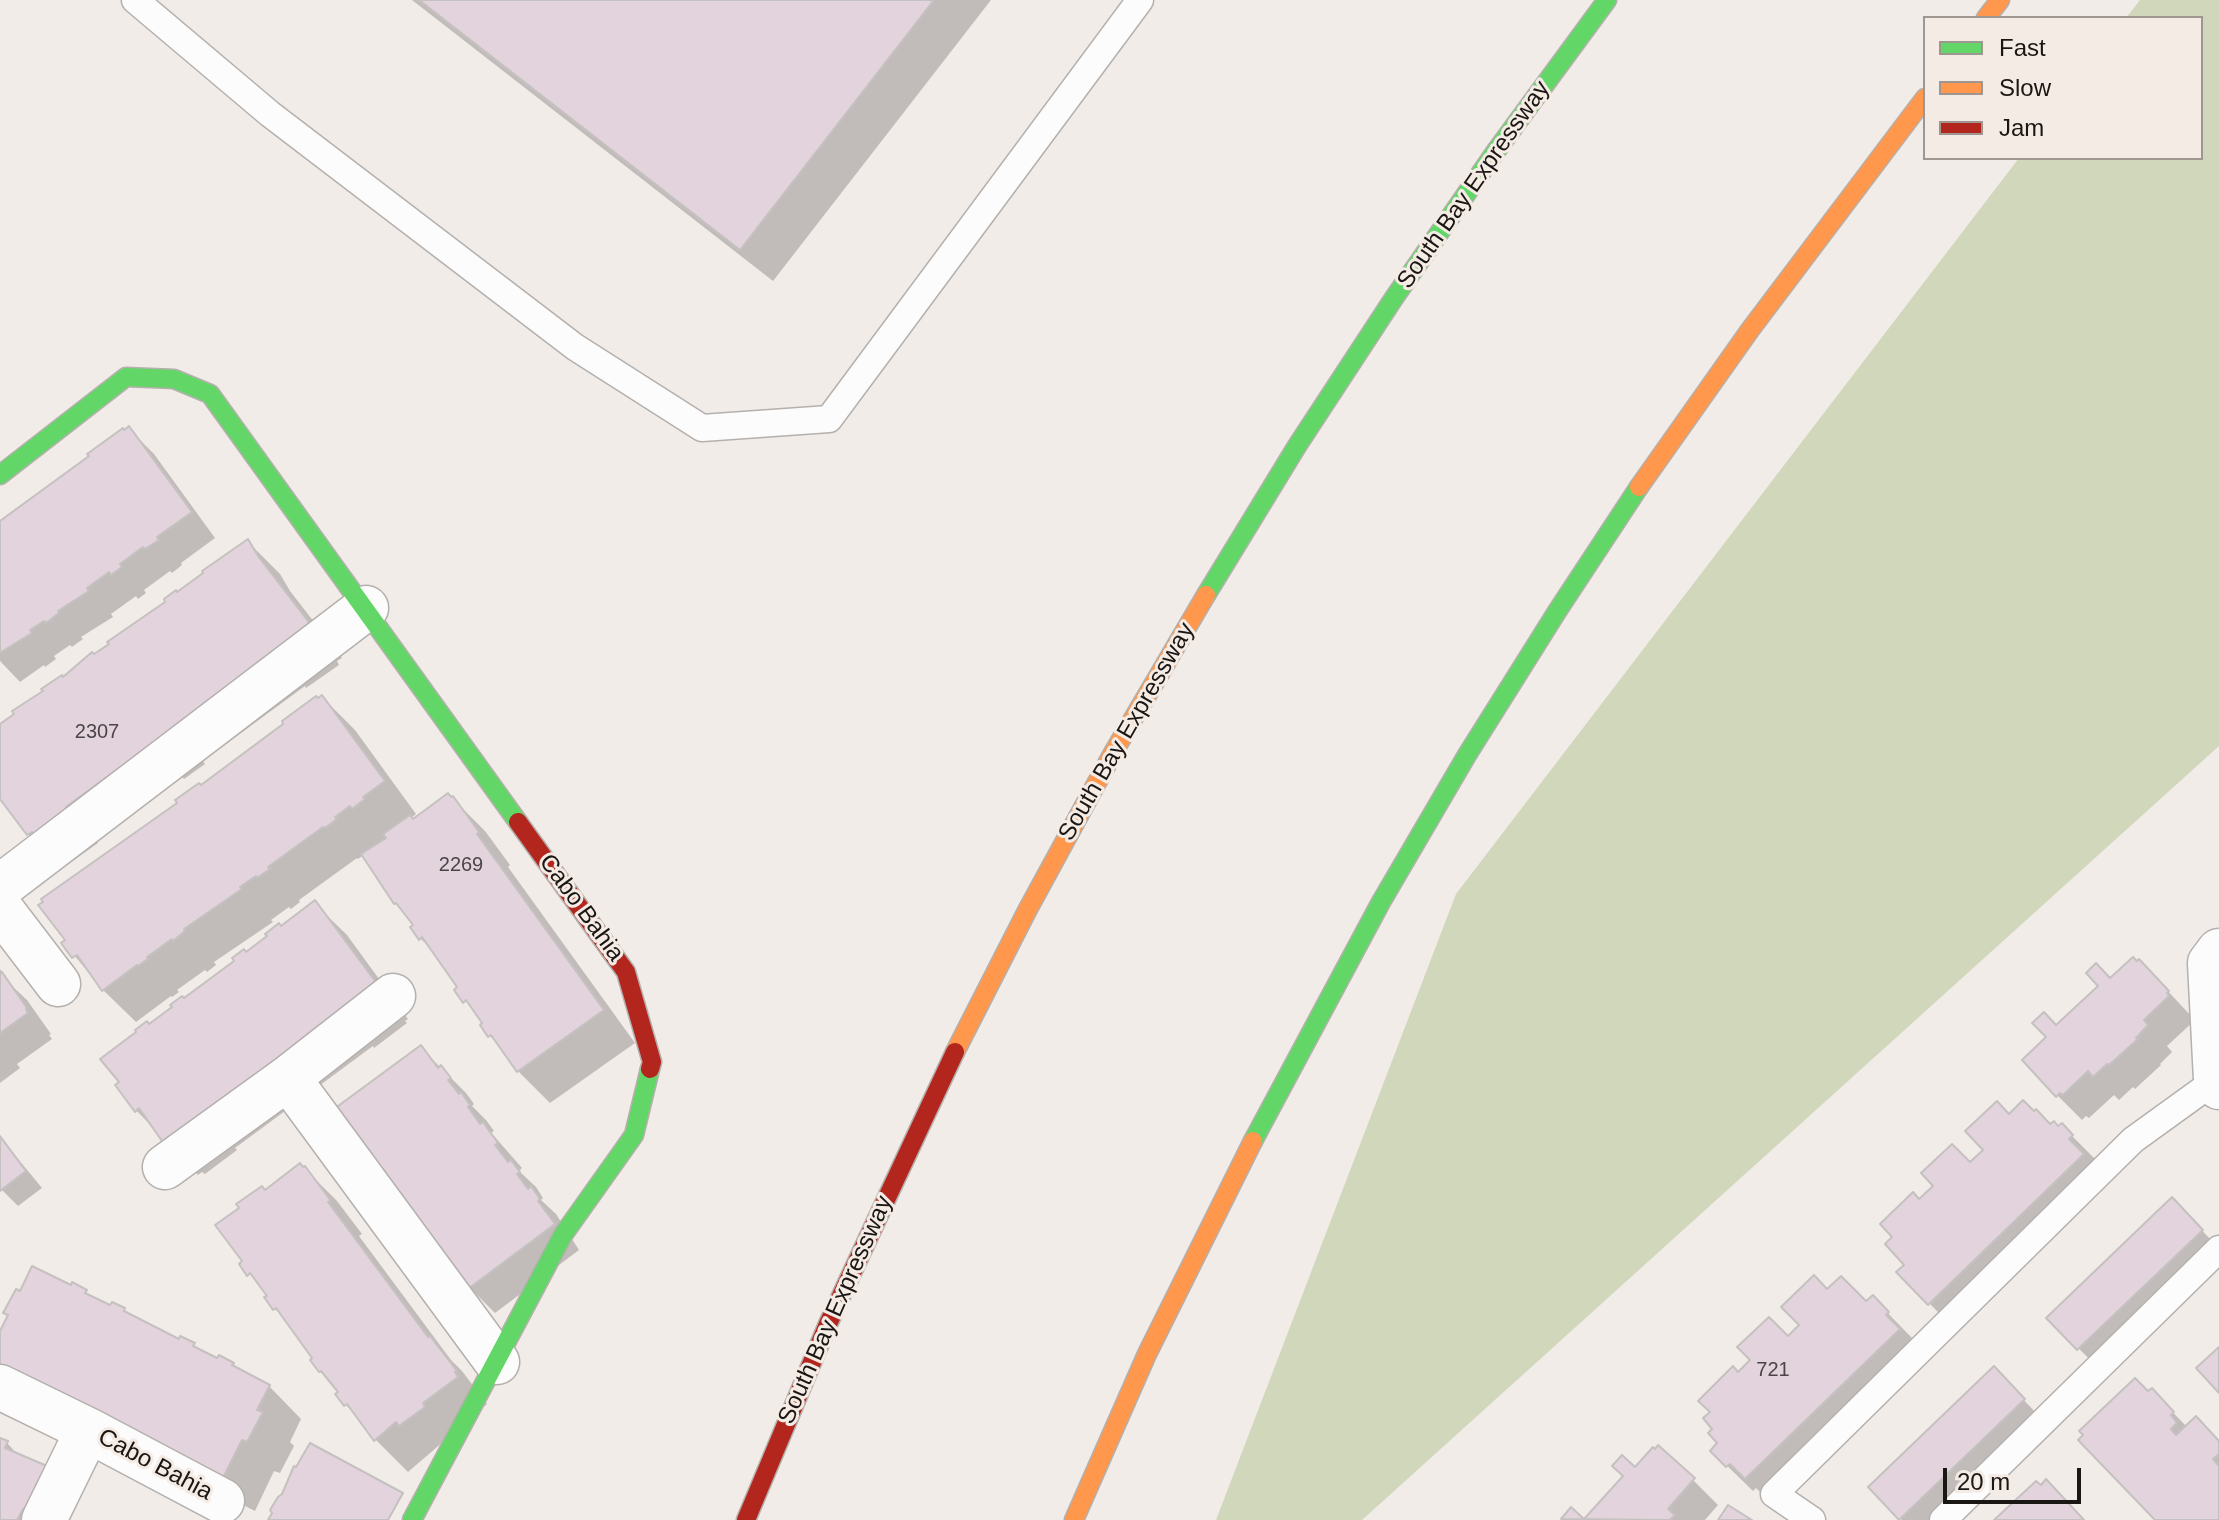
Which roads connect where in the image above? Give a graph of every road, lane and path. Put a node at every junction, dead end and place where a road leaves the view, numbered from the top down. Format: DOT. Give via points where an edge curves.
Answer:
graph roads {
  1 [pos="135,0"];
  2 [pos="1140,0"];
  3 [pos="1607,0"];
  4 [pos="2000,0"];
  5 [pos="1988,16"];
  6 [pos="1923,101"];
  7 [pos="0,475"];
  8 [pos="366,608"];
  9 [pos="0,887"];
  10 [pos="0,908"];
  11 [pos="2219,951"];
  12 [pos="58,984"];
  13 [pos="393,996"];
  14 [pos="288,1078"];
  15 [pos="2217,1084"];
  16 [pos="165,1167"];
  17 [pos="2219,1249"];
  18 [pos="497,1362"];
  19 [pos="0,1387"];
  20 [pos="787,1419"];
  21 [pos="88,1430"];
  22 [pos="741,1482"];
  23 [pos="222,1501"];
  24 [pos="44,1520"];
  25 [pos="412,1520"];
  26 [pos="746,1520"];
  27 [pos="1074,1520"];
  28 [pos="1812,1520"];
  29 [pos="1943,1520"];
  1 -- 2 [label="lane" via="270,114 575,347 702,428 829,419"];
  3 -- 20 [label="main road, South Bay Expressway" via="1394,298 1203,599 1113,753 947,1068"];
  4 -- 5 [label="main road"];
  6 -- 27 [label="main road" via="1651,469 1467,755 1381,902 1221,1201"];
  7 -- 8 [label="main road, Cabo Bahia" via="126,377 174,379 210,394"];
  8 -- 9 [label="street"];
  8 -- 18 [label="main road, Cabo Bahia" via="626,972 652,1062 634,1135 563,1235"];
  10 -- 12 [label="street"];
  11 -- 15 [label="street" via="2210,963"];
  13 -- 14 [label="street"];
  14 -- 16 [label="street"];
  14 -- 18 [label="street"];
  15 -- 28 [label="lane" via="2133,1140 1774,1494"];
  17 -- 29 [label="lane"];
  18 -- 25 [label="main road, Cabo Bahia"];
  19 -- 21 [label="street, Cabo Bahia"];
  20 -- 22 [label="main road"];
  20 -- 26 [label="main road, South Bay Expressway"];
  21 -- 23 [label="street, Cabo Bahia"];
  21 -- 24 [label="street, Cabo Bahia"];
}
